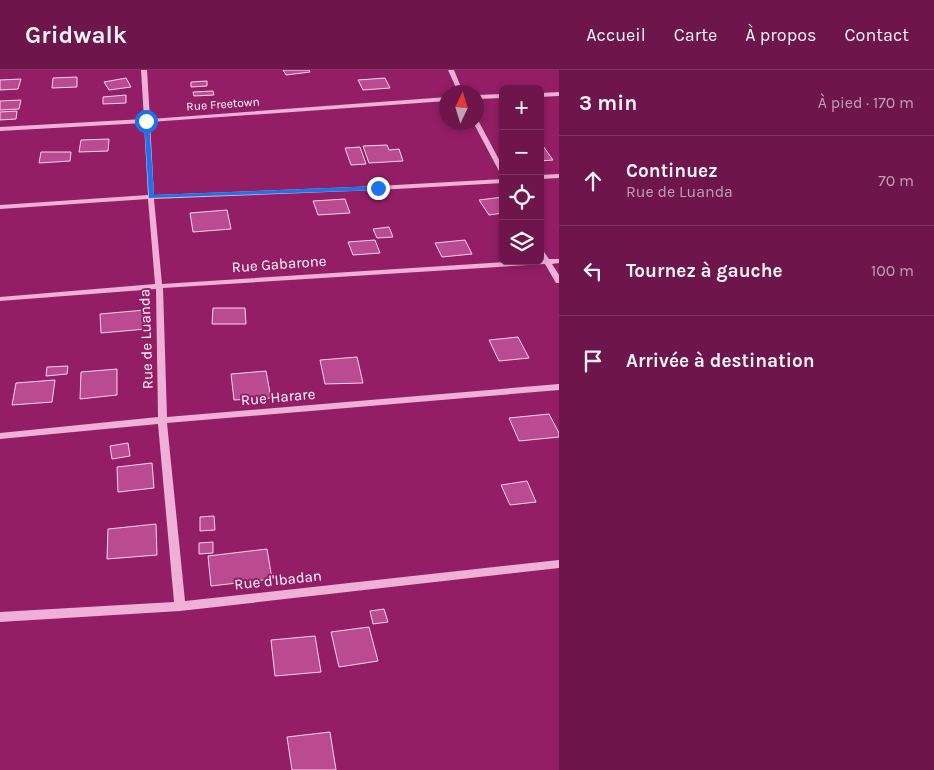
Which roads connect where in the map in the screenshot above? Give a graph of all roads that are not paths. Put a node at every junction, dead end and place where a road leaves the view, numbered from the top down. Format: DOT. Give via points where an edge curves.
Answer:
graph roads {
  1 [pos="144,70"];
  2 [pos="451,70"];
  3 [pos="458,85"];
  4 [pos="559,94"];
  5 [pos="544,95"];
  6 [pos="499,96"];
  7 [pos="484,97"];
  8 [pos="439,100"];
  9 [pos="146,121"];
  10 [pos="0,129"];
  11 [pos="480,130"];
  12 [pos="499,165"];
  13 [pos="559,176"];
  14 [pos="544,177"];
  15 [pos="499,181"];
  16 [pos="151,197"];
  17 [pos="0,207"];
  18 [pos="544,258"];
  19 [pos="559,261"];
  20 [pos="546,262"];
  21 [pos="559,281"];
  22 [pos="159,286"];
  23 [pos="0,299"];
  24 [pos="559,387"];
  25 [pos="163,420"];
  26 [pos="0,436"];
  27 [pos="559,564"];
  28 [pos="180,606"];
  29 [pos="0,617"];
  1 -- 9 [label="street, Rue de Luanda"];
  2 -- 3 [label="street"];
  4 -- 5 [label="street"];
  6 -- 7 [label="street"];
  8 -- 9 [label="street, Rue Freetown"];
  9 -- 10 [label="street, Rue Freetown"];
  9 -- 16 [label="street, Rue de Luanda"];
  11 -- 12 [label="street"];
  13 -- 14 [label="street"];
  15 -- 16 [label="street"];
  16 -- 17 [label="street"];
  16 -- 22 [label="street, Rue de Luanda"];
  18 -- 20 [label="street"];
  19 -- 20 [label="street, Rue Gabarone"];
  20 -- 21 [label="street"];
  20 -- 22 [label="street, Rue Gabarone"];
  22 -- 23 [label="street, Rue Gabarone"];
  22 -- 25 [label="street, Rue de Luanda"];
  24 -- 25 [label="street, Rue Harare"];
  25 -- 26 [label="street, Rue Harare"];
  25 -- 28 [label="street, Rue de Luanda"];
  27 -- 28 [label="street, Rue d'Ibadan"];
  28 -- 29 [label="street, Rue d'Ibadan"];
}
